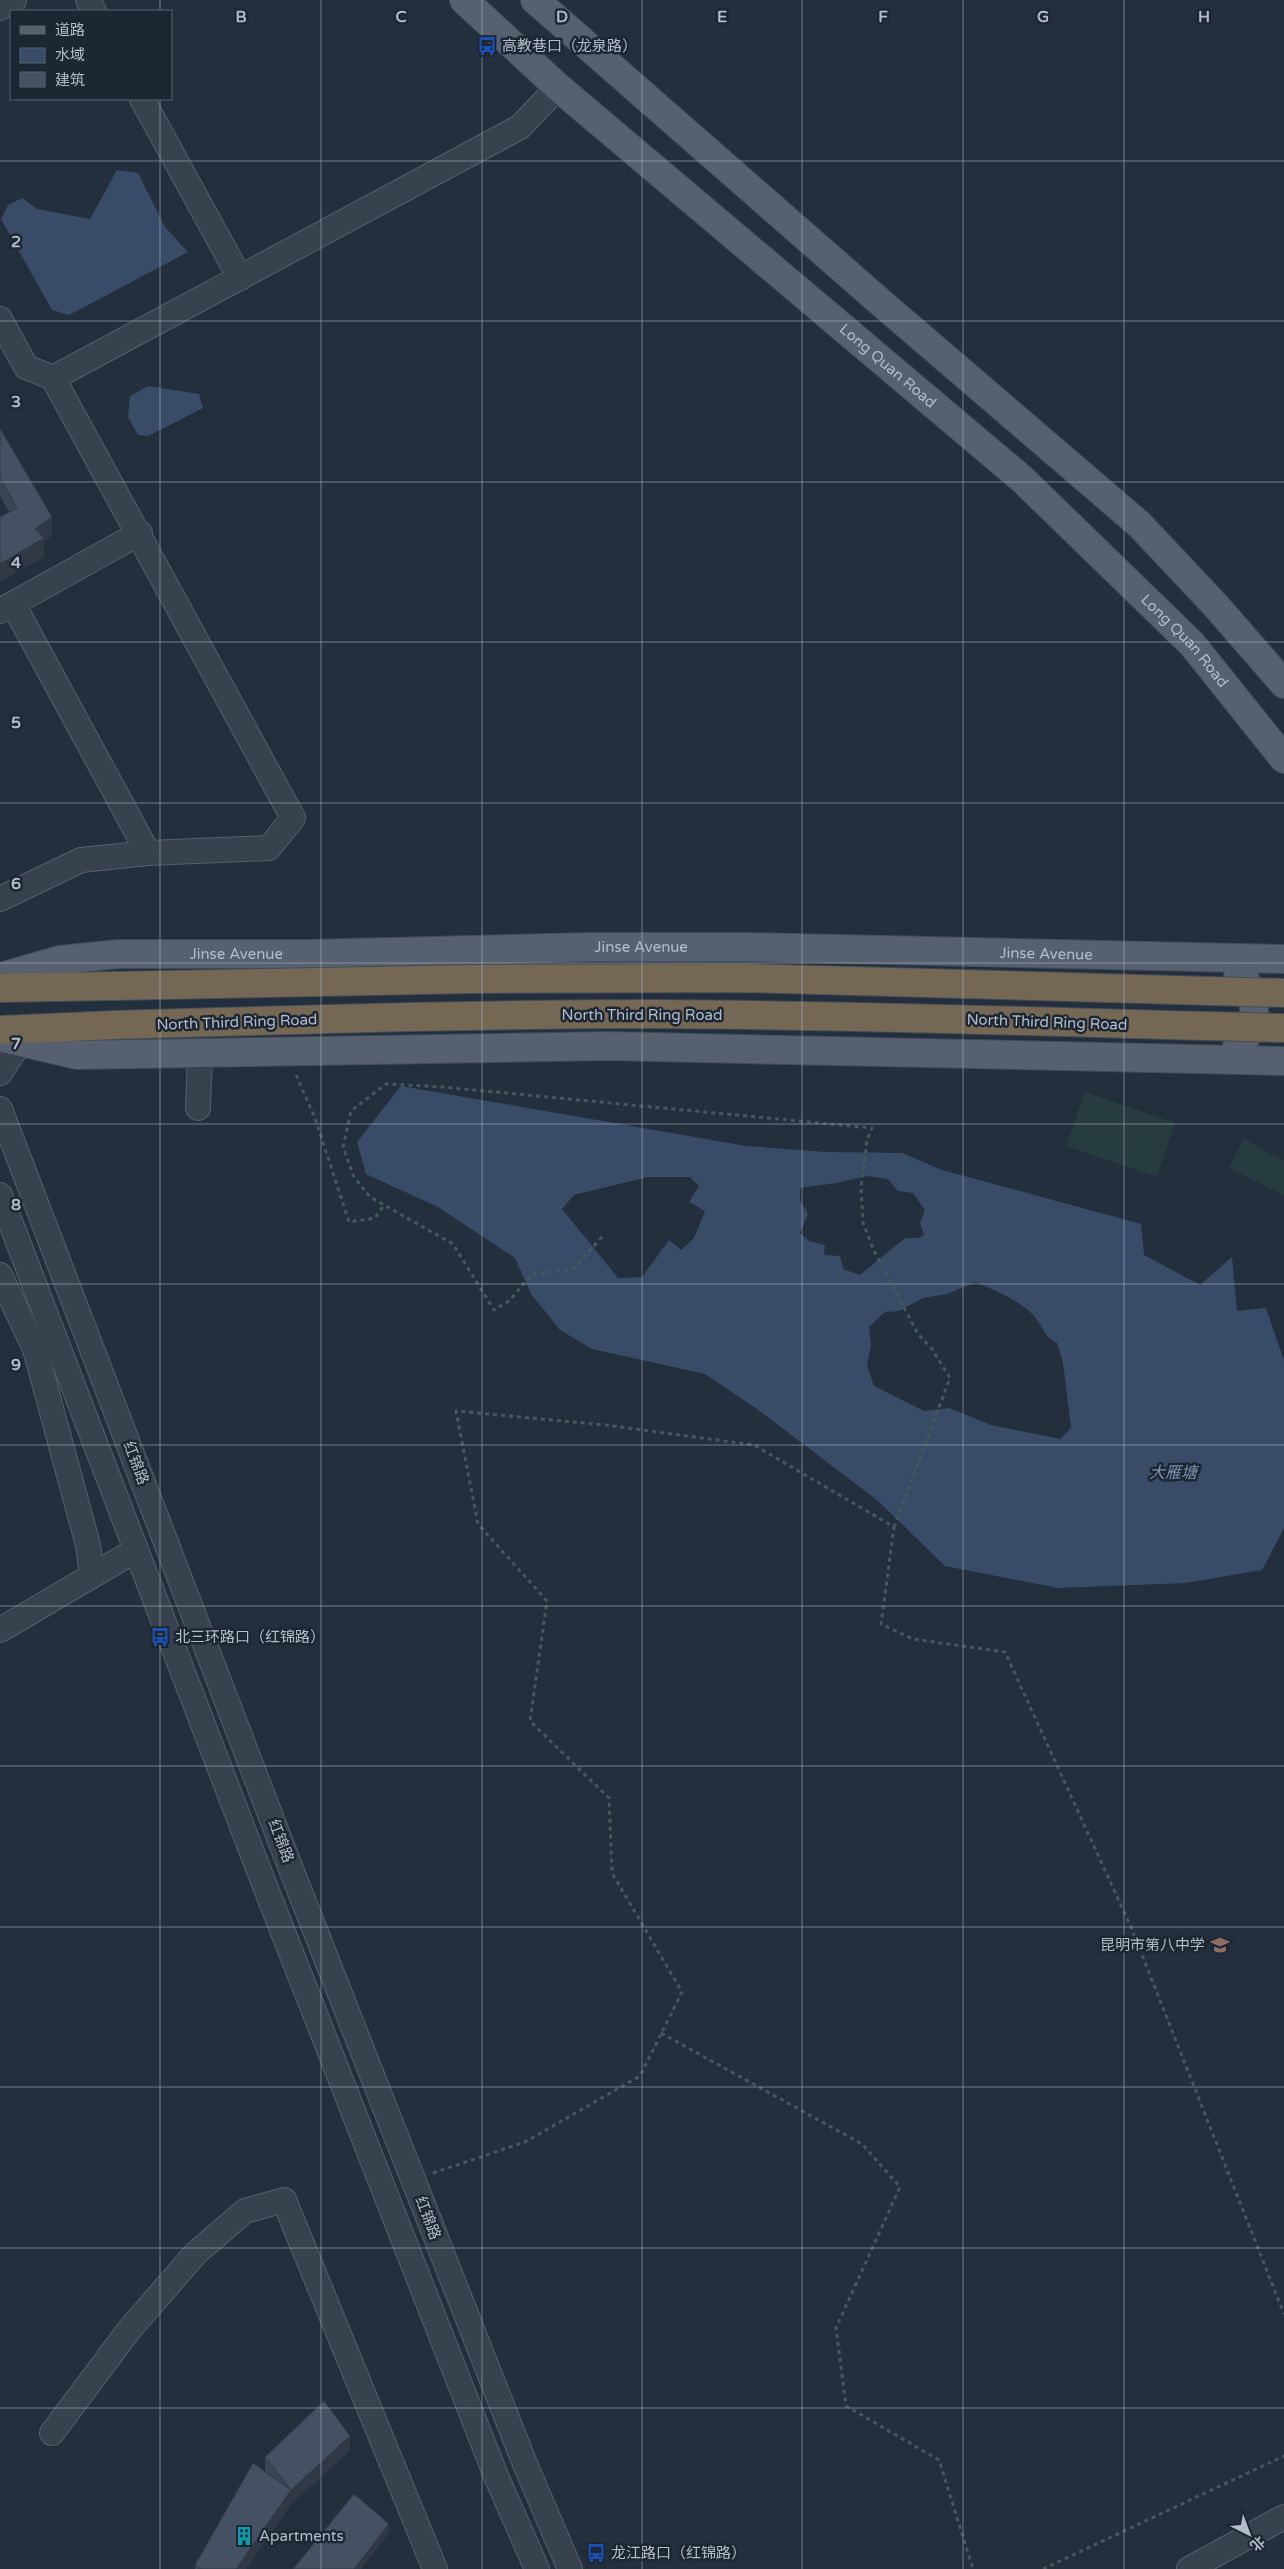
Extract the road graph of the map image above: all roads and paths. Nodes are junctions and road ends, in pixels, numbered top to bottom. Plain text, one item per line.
1 (14, 0) edge
2 (464, 0) edge
3 (535, 0) edge
4 (0, 8) edge
5 (558, 87) junction
6 (143, 100) edge
7 (240, 278) junction
8 (0, 319) edge
9 (53, 378) junction
10 (140, 534) junction
11 (7, 607) edge
12 (1284, 684) edge
13 (1284, 759) edge
14 (148, 853) junction
15 (0, 899) edge
16 (1222, 959) junction
17 (1284, 959) edge
18 (0, 977) edge
19 (0, 988) edge
20 (1284, 993) edge
21 (61, 1027) junction
22 (1284, 1028) edge
23 (0, 1030) edge
24 (12, 1041) edge
25 (200, 1053) junction
26 (1220, 1059) junction
27 (1284, 1061) edge
28 (293, 1067) dead end
29 (0, 1073) edge
30 (198, 1108) dead end
31 (0, 1109) edge
32 (0, 1195) edge
33 (384, 1205) junction
34 (602, 1237) dead end
35 (0, 1275) edge
36 (894, 1527) junction
37 (136, 1550) junction
38 (92, 1576) junction
39 (0, 1630) edge
40 (661, 2033) junction
41 (413, 2180) junction
42 (1284, 2314) edge
43 (52, 2433) dead end
44 (1284, 2456) edge
45 (1284, 2517) edge
46 (434, 2569) edge
47 (537, 2569) edge
48 (570, 2569) edge
49 (973, 2569) edge
50 (1043, 2569) edge
51 (1189, 2569) edge

1 - 4 street
2 - 5 main road, Long Quan Road
3 - 12 main road
5 - 7 street
5 - 13 main road, Long Quan Road
6 - 7 street
7 - 9 street
8 - 9 street
9 - 10 street
10 - 11 street
10 - 14 street
11 - 14 street
14 - 15 street
16 - 17 main road, Jinse Avenue
16 - 18 main road, Jinse Avenue
16 - 26 main road
19 - 20 highway, bridge
21 - 22 highway, North Third Ring Road, bridge
21 - 23 highway, North Third Ring Road
21 - 24 street
24 - 25 main road
24 - 29 street
25 - 26 main road
25 - 30 street
26 - 27 main road
28 - 33 path
31 - 41 street, 红锦路
32 - 37 street, 红锦路
33 - 34 path
33 - 36 path
35 - 38 street
36 - 40 path
36 - 42 path
37 - 38 street
37 - 47 street, 红锦路
38 - 39 street
40 - 41 path
40 - 49 path
41 - 48 street, 红锦路
43 - 46 street
44 - 50 path
45 - 51 street

